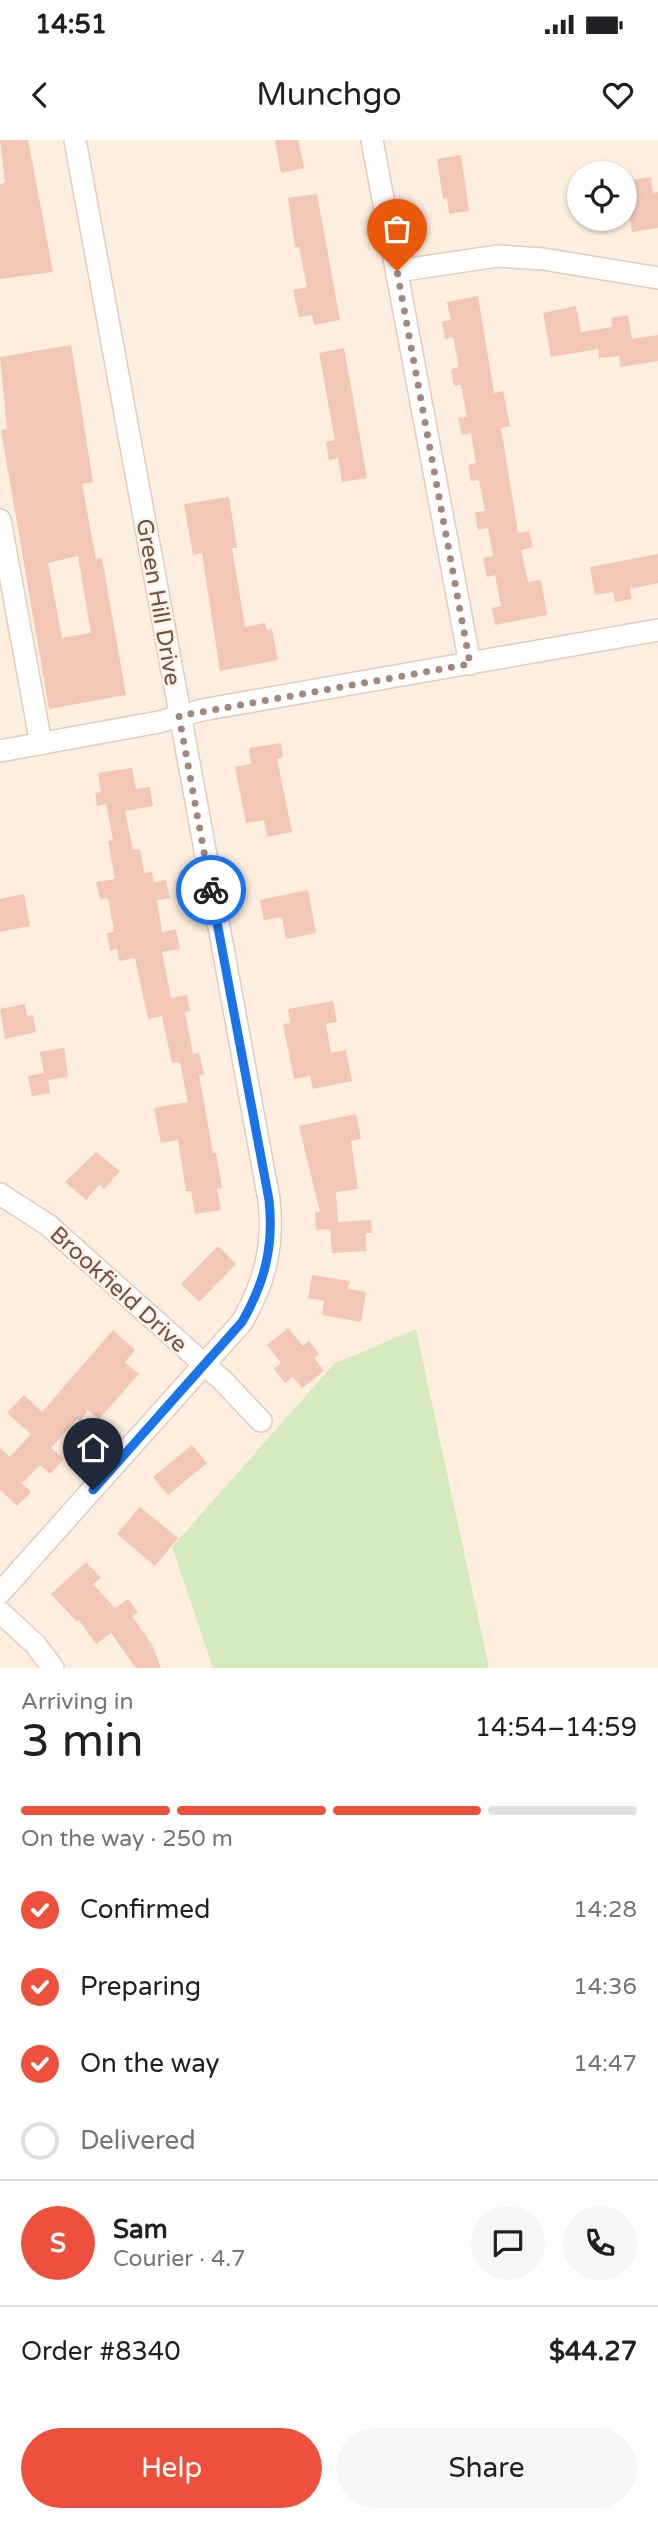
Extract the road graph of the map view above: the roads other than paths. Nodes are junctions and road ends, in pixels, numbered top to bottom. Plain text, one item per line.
1 (75, 140) edge
2 (372, 140) edge
3 (397, 271) junction
4 (658, 278) edge
5 (0, 520) edge
6 (658, 630) edge
7 (470, 664) junction
8 (179, 716) junction
9 (41, 744) junction
10 (0, 751) edge
11 (0, 1194) edge
12 (205, 1366) junction
13 (261, 1421) dead end
14 (0, 1593) edge
15 (0, 1612) edge
16 (53, 1668) edge

1 - 8 street, Green Hill Drive
2 - 3 street
3 - 4 street
3 - 7 street
5 - 9 street
6 - 7 street
7 - 8 street
8 - 9 street
8 - 12 street, Green Hill Drive
9 - 10 street
11 - 12 street, Brookfield Drive
12 - 13 street, Brookfield Drive
12 - 14 street, Green Hill Drive
15 - 16 street

